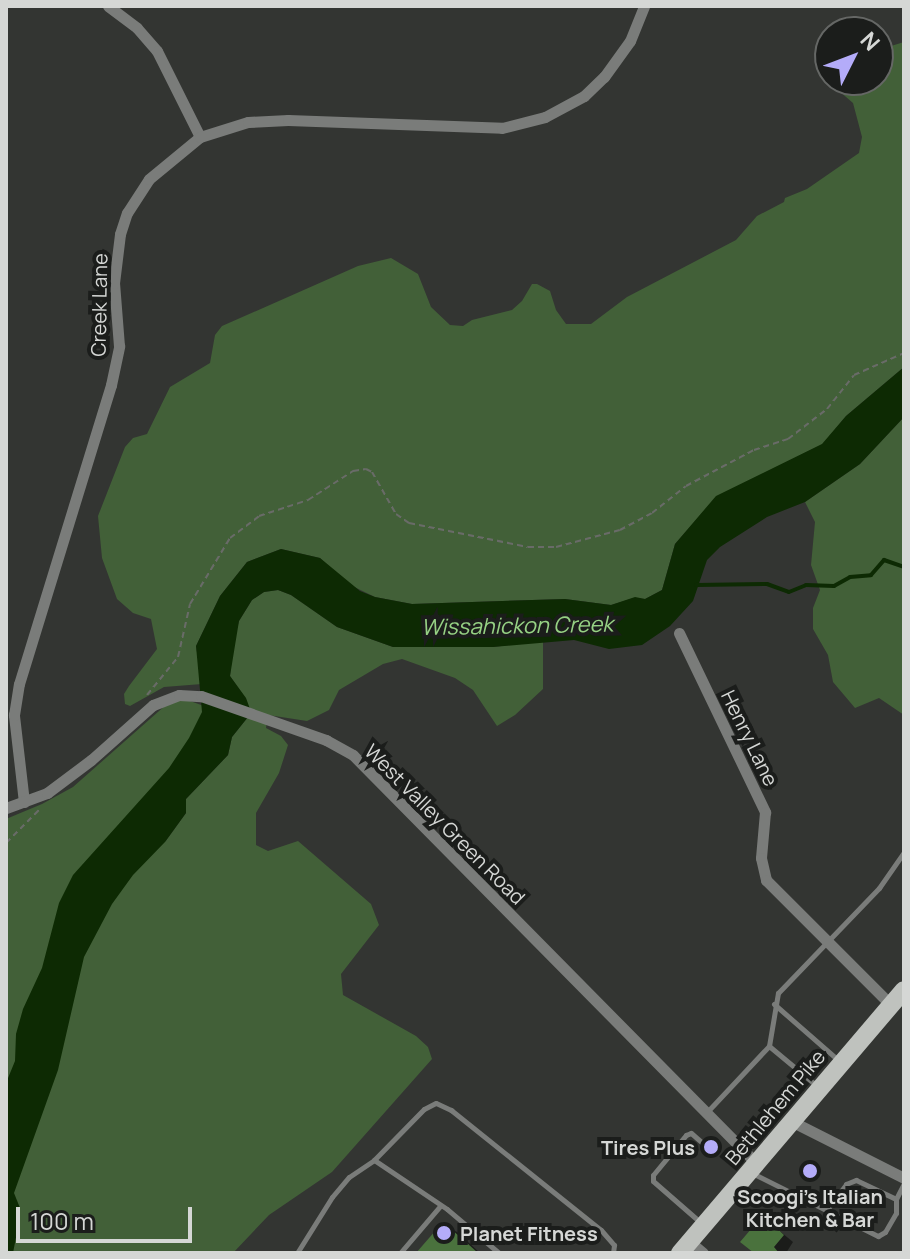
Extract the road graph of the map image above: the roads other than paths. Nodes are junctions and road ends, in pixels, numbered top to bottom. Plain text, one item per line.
1 (108, 6) edge
2 (644, 6) edge
3 (200, 137) junction
4 (679, 633) dead end
5 (24, 802) junction
6 (6, 808) edge
7 (904, 852) edge
8 (828, 943) junction
9 (904, 990) edge
10 (774, 1004) junction
11 (890, 1004) junction
12 (769, 1046) junction
13 (841, 1064) junction
14 (821, 1089) junction
15 (706, 1113) junction
16 (793, 1122) junction
17 (706, 1146) dead end
18 (374, 1160) junction
19 (752, 1167) junction
20 (904, 1180) edge
21 (896, 1199) junction
22 (440, 1206) junction
23 (826, 1211) junction
24 (704, 1225) junction
25 (691, 1249) edge
26 (297, 1253) edge
27 (400, 1253) edge
28 (499, 1253) edge
29 (613, 1253) edge

1 - 3 street
2 - 3 street, Creek Lane
3 - 5 street, Creek Lane
4 - 8 street, Henry Lane
5 - 6 street, West Valley Green Road
5 - 15 street, West Valley Green Road
7 - 8 lane
8 - 10 lane
8 - 11 street, Henry Lane
9 - 11 main road, Bethlehem Pike
10 - 12 lane
10 - 13 lane
11 - 13 main road, Bethlehem Pike
12 - 14 lane
12 - 15 lane
13 - 14 main road, Bethlehem Pike
14 - 16 main road, Bethlehem Pike
15 - 19 street, West Valley Green Road
16 - 19 main road, Bethlehem Pike
16 - 20 street
17 - 24 lane
18 - 22 lane
18 - 26 lane
18 - 29 lane
19 - 23 lane
19 - 24 main road, Bethlehem Pike
20 - 21 lane
21 - 23 lane
21 - 23 lane
22 - 27 lane
22 - 28 lane
24 - 25 main road, Bethlehem Pike

